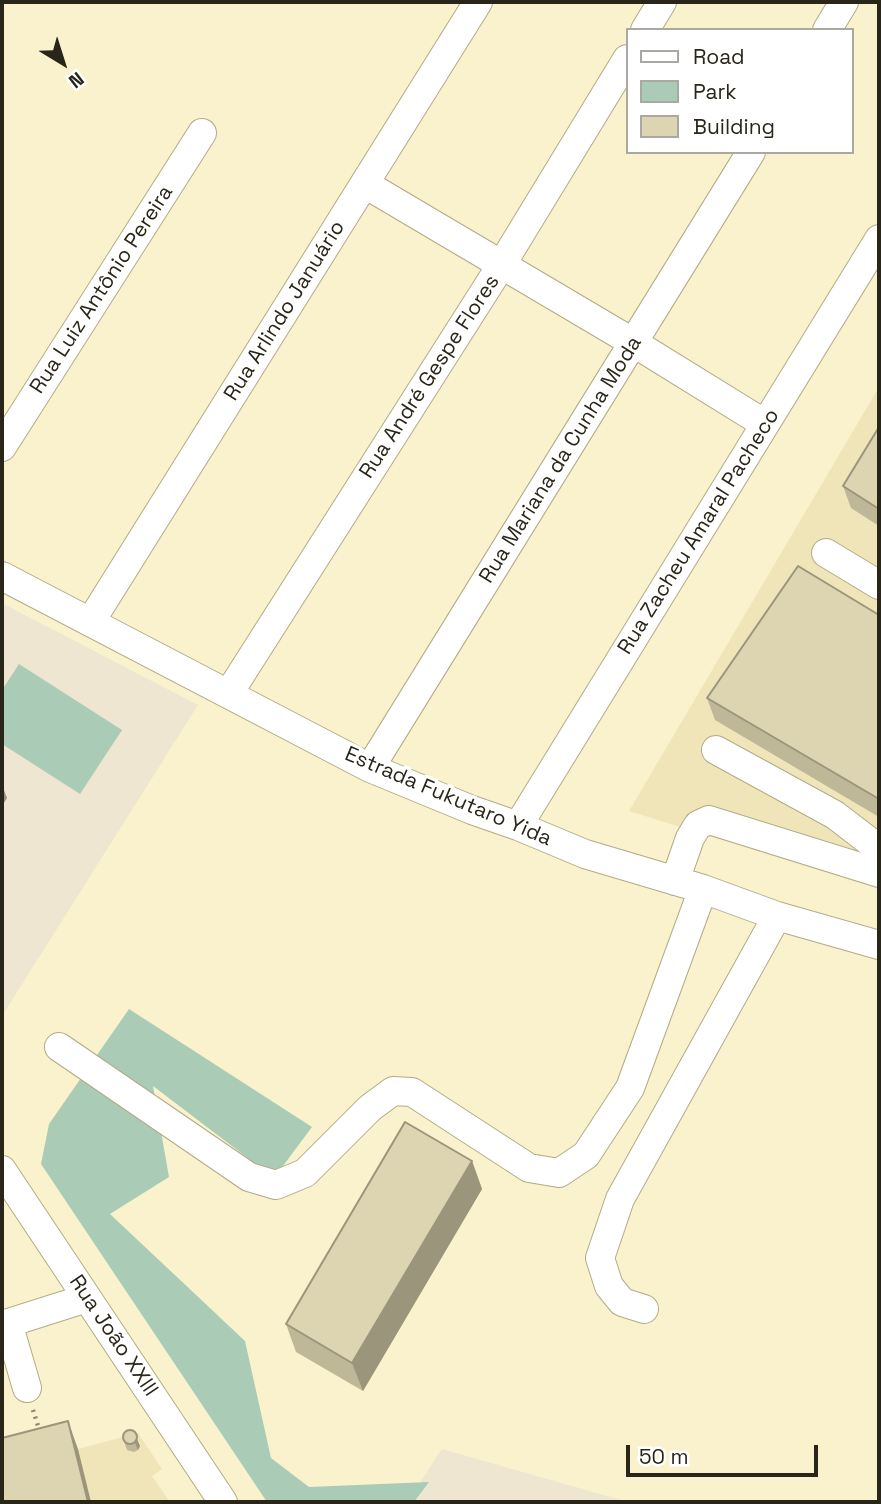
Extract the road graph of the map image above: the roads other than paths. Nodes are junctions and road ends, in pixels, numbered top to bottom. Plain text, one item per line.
1 (478, 2) edge
2 (662, 2) edge
3 (844, 2) edge
4 (646, 28) edge
5 (828, 28) edge
6 (626, 61) edge
7 (202, 133) dead end
8 (750, 154) edge
9 (365, 184) junction
10 (879, 239) edge
11 (502, 264) junction
12 (634, 342) junction
13 (765, 424) junction
14 (2, 447) edge
15 (826, 553) dead end
16 (2, 576) edge
17 (879, 585) edge
18 (91, 621) junction
19 (229, 693) junction
20 (716, 750) dead end
21 (370, 768) junction
22 (518, 826) junction
23 (879, 849) edge
24 (879, 873) edge
25 (675, 881) junction
26 (703, 888) junction
27 (777, 916) junction
28 (879, 945) edge
29 (59, 1047) dead end
30 (2, 1170) edge
31 (88, 1298) junction
32 (644, 1309) dead end
33 (5, 1324) edge
34 (27, 1388) road end
35 (223, 1502) edge

1 - 9 street, Rua Arlindo Januário
2 - 4 street
3 - 5 street
6 - 11 street, Rua André Gespe Flores
7 - 14 street, Rua Luiz Antônio Pereira
8 - 12 street, Rua Mariana da Cunha Moda
9 - 11 street
9 - 18 street, Rua Arlindo Januário
10 - 13 street, Rua Zacheu Amaral Pacheco
11 - 12 street
11 - 19 street, Rua André Gespe Flores
12 - 13 street
12 - 21 street, Rua Mariana da Cunha Moda
13 - 22 street, Rua Zacheu Amaral Pacheco
15 - 17 street
16 - 18 street, Estrada Fukutaro Yida
18 - 19 street, Estrada Fukutaro Yida
19 - 21 street, Estrada Fukutaro Yida
20 - 23 street
21 - 22 street, Estrada Fukutaro Yida
22 - 25 street, Estrada Fukutaro Yida
24 - 25 street
25 - 26 street, Estrada Fukutaro Yida
26 - 27 street, Estrada Fukutaro Yida
26 - 29 street
27 - 28 street, Estrada Fukutaro Yida
27 - 32 street
30 - 31 street, Rua João XXIII
31 - 33 street
31 - 35 street, Rua João XXIII
33 - 34 street

